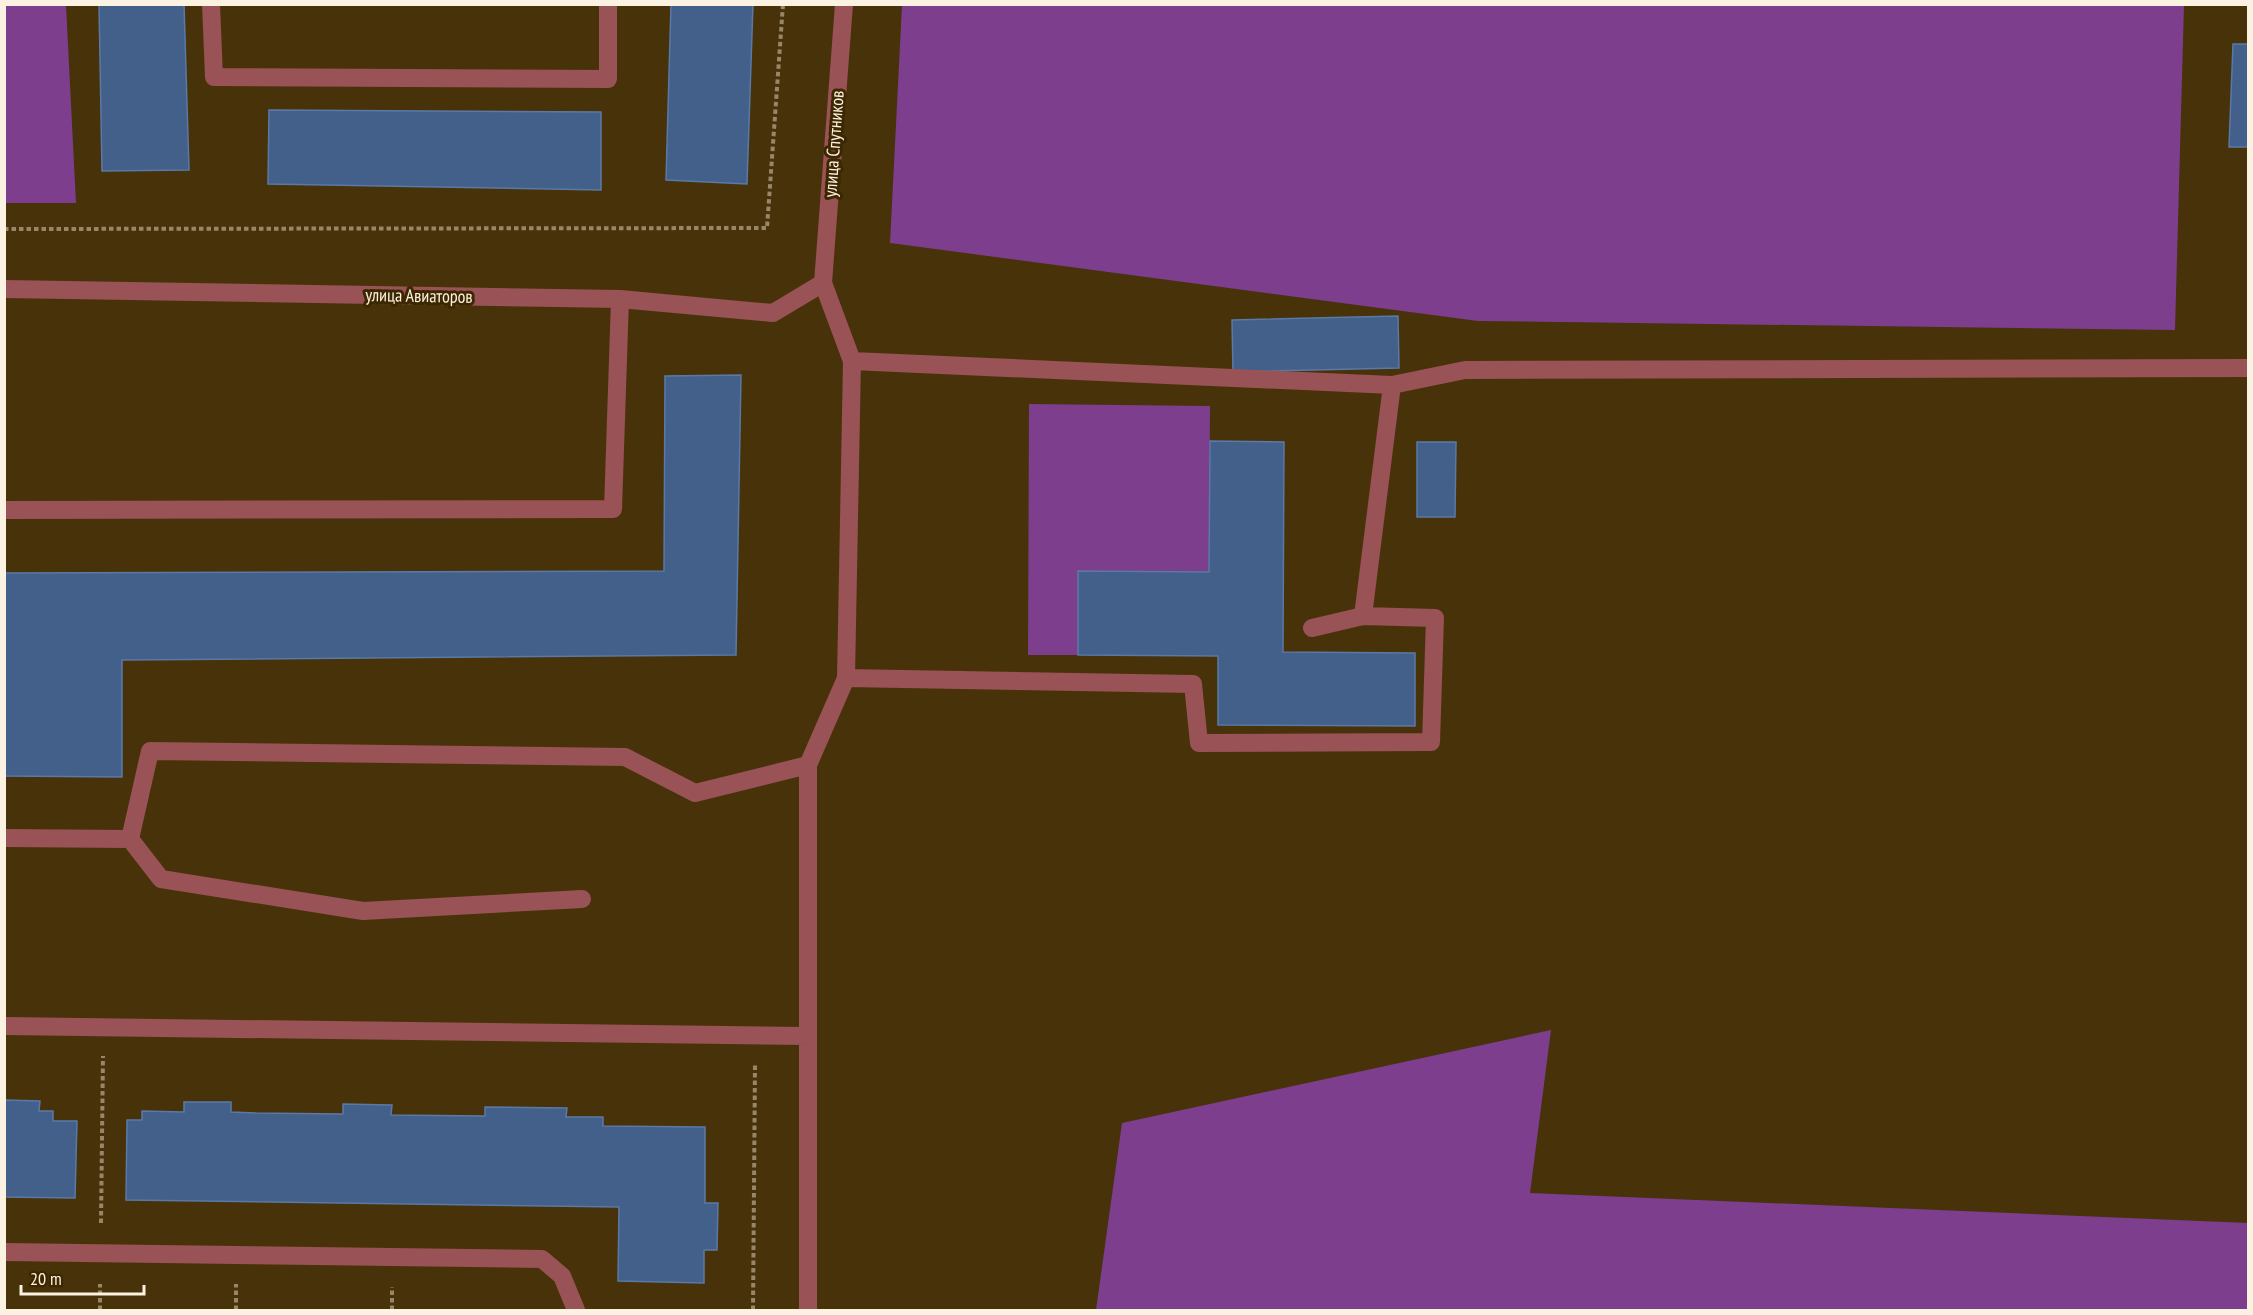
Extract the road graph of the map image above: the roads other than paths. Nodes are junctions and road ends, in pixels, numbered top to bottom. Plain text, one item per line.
1 (211, 4) edge
2 (608, 4) edge
3 (844, 4) edge
4 (824, 283) junction
5 (4, 289) edge
6 (620, 299) junction
7 (852, 361) junction
8 (2248, 368) edge
9 (1392, 385) junction
10 (4, 510) edge
11 (1363, 615) junction
12 (1312, 628) dead end
13 (846, 678) junction
14 (808, 765) junction
15 (4, 838) edge
16 (130, 839) junction
17 (582, 899) dead end
18 (4, 1026) edge
19 (808, 1036) junction
20 (4, 1252) edge
21 (576, 1311) edge
22 (808, 1311) edge

1 - 2 street
3 - 4 street, улица Спутников
4 - 6 street, улица Авиаторов
4 - 7 street
5 - 6 street, улица Авиаторов
6 - 10 street
7 - 9 street
7 - 13 street
8 - 9 street
9 - 11 street
11 - 12 street
11 - 13 street
13 - 14 street
14 - 16 street
14 - 19 street
15 - 16 street
16 - 17 street
18 - 19 street
19 - 22 street
20 - 21 street

